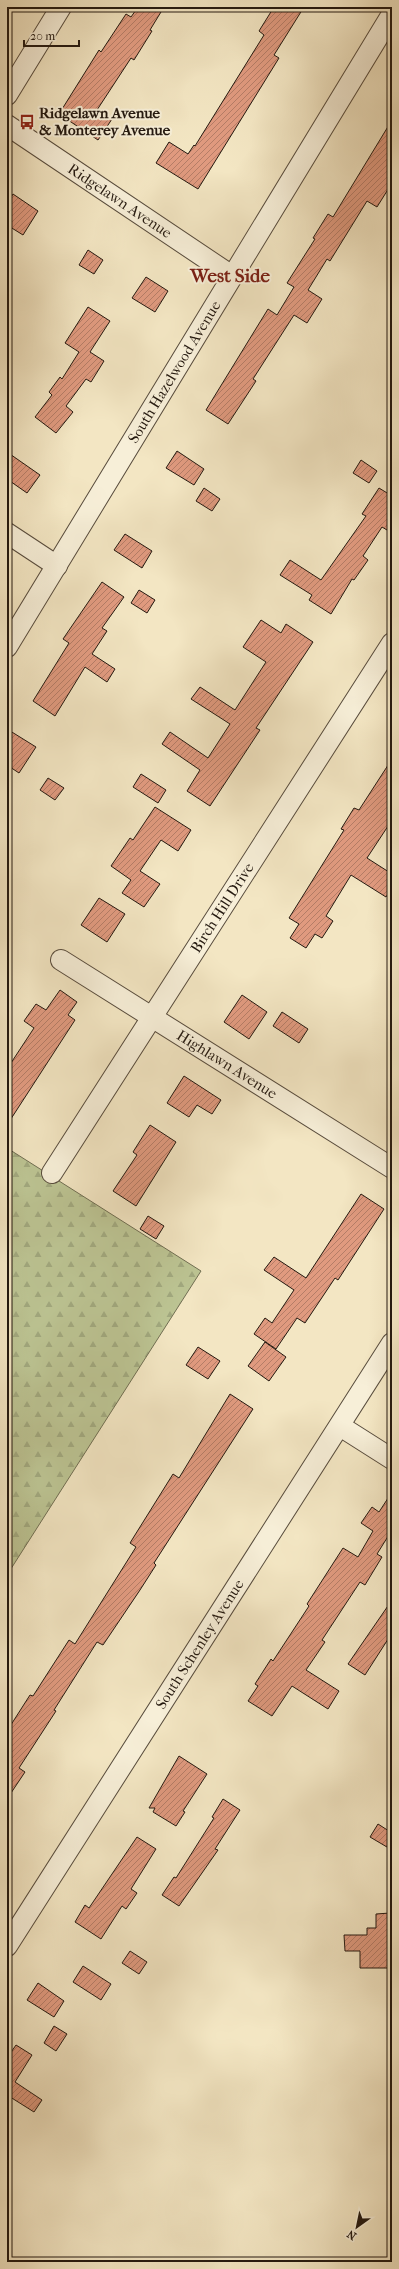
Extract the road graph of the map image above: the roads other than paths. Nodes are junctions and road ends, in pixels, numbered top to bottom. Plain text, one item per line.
1 (61, 7) edge
2 (392, 14) edge
3 (7, 95) edge
4 (7, 125) edge
5 (232, 276) junction
6 (7, 533) edge
7 (57, 566) junction
8 (392, 643) edge
9 (7, 647) edge
10 (61, 960) dead end
11 (151, 1016) junction
12 (392, 1168) edge
13 (52, 1173) dead end
14 (392, 1343) edge
15 (340, 1426) junction
16 (392, 1460) edge
17 (7, 1946) edge

1 - 3 street
2 - 5 street, South Hazelwood Avenue
4 - 5 street, Ridgelawn Avenue
5 - 7 street, South Hazelwood Avenue
6 - 7 street
7 - 9 street, South Hazelwood Avenue
8 - 11 street, Birch Hill Drive
10 - 11 street, Highlawn Avenue
11 - 12 street, Highlawn Avenue
11 - 13 street, Birch Hill Drive
14 - 15 street, South Schenley Avenue
15 - 16 street
15 - 17 street, South Schenley Avenue

